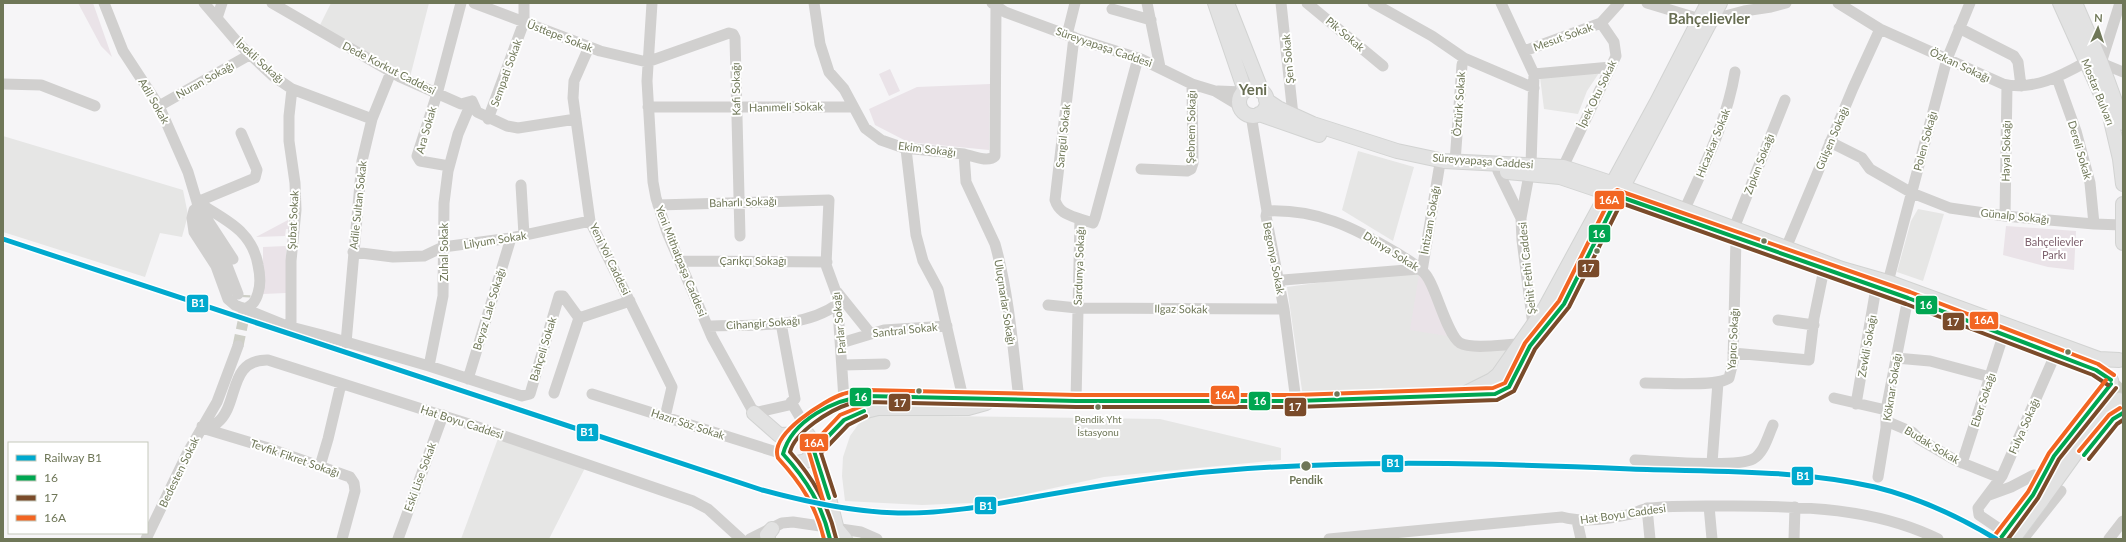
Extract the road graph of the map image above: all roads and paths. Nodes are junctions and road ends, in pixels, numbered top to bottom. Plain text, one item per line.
1 (104, 3) edge
2 (204, 3) edge
3 (222, 3) edge
4 (272, 3) edge
5 (461, 3) edge
6 (474, 3) edge
7 (524, 3) edge
8 (652, 3) edge
9 (814, 3) edge
10 (1075, 3) edge
11 (1147, 3) edge
12 (1215, 3) edge
13 (1227, 3) edge
14 (1281, 3) edge
15 (1307, 3) edge
16 (1373, 3) edge
17 (1501, 3) edge
18 (1618, 3) edge
19 (1647, 3) edge
20 (1708, 3) edge
21 (1720, 3) edge
22 (1733, 3) edge
23 (1786, 3) edge
24 (1838, 3) edge
25 (1970, 3) edge
26 (2060, 3) edge
27 (2120, 3) edge
28 (994, 4) edge
29 (2076, 4) edge
30 (1112, 9) dead end
31 (1744, 11) junction
32 (217, 18) junction
33 (1151, 20) junction
34 (1702, 21) junction
35 (524, 22) junction
36 (1601, 23) junction
37 (1959, 28) junction
38 (1880, 29) junction
39 (1070, 36) junction
40 (588, 46) junction
41 (1524, 51) junction
42 (251, 54) junction
43 (1138, 58) junction
44 (1464, 58) junction
45 (1947, 59) junction
46 (647, 62) junction
47 (2086, 62) junction
48 (2101, 63) junction
49 (1383, 66) dead end
50 (1160, 67) junction
51 (1610, 67) junction
52 (391, 72) junction
53 (1735, 72) dead end
54 (2123, 72) edge
55 (1534, 74) junction
56 (2057, 78) junction
57 (3, 84) edge
58 (1192, 84) junction
59 (2007, 85) junction
60 (2022, 86) junction
61 (1534, 88) junction
62 (292, 89) junction
63 (438, 94) junction
64 (1242, 96) junction
65 (1264, 96) junction
66 (1784, 100) dead end
67 (472, 101) junction
68 (95, 106) dead end
69 (159, 106) junction
70 (648, 107) junction
71 (853, 107) junction
72 (737, 108) junction
73 (1255, 115) junction
74 (1293, 115) junction
75 (372, 119) junction
76 (488, 119) junction
77 (576, 119) junction
78 (2123, 123) edge
79 (240, 133) dead end
80 (1830, 142) junction
81 (906, 149) junction
82 (964, 154) junction
83 (1455, 162) junction
84 (450, 166) junction
85 (1563, 167) junction
86 (1439, 168) junction
87 (1141, 169) dead end
88 (1531, 169) junction
89 (1498, 171) junction
90 (2123, 184) edge
91 (521, 185) dead end
92 (1615, 190) junction
93 (1912, 193) junction
94 (829, 200) joint
95 (197, 202) junction
96 (739, 202) junction
97 (2123, 204) edge
98 (658, 205) junction
99 (1267, 211) junction
100 (1684, 211) junction
101 (2005, 216) junction
102 (1521, 218) junction
103 (1080, 220) junction
104 (590, 221) junction
105 (2094, 224) junction
106 (2122, 225) junction
107 (1735, 233) junction
108 (524, 236) junction
109 (740, 236) dead end
110 (511, 238) junction
111 (2123, 243) edge
112 (443, 247) junction
113 (1786, 248) junction
114 (353, 252) junction
115 (680, 261) junction
116 (827, 262) junction
117 (1824, 269) junction
118 (1420, 270) junction
119 (1283, 280) junction
120 (1882, 285) junction
121 (837, 292) junction
122 (241, 295) tunnel mouth
123 (257, 297) junction
124 (1908, 298) junction
125 (630, 301) junction
126 (838, 304) junction
127 (1048, 305) dead end
128 (1077, 308) junction
129 (1284, 308) junction
130 (242, 309) junction
131 (579, 318) junction
132 (1778, 320) dead end
133 (781, 323) junction
134 (1814, 324) junction
135 (1533, 325) junction
136 (708, 326) junction
137 (947, 326) junction
138 (291, 328) junction
139 (870, 333) junction
140 (2003, 336) junction
141 (346, 342) junction
142 (841, 343) junction
143 (235, 345) tunnel mouth
144 (1515, 347) junction
145 (1733, 353) junction
146 (2055, 355) junction
147 (2122, 356) edge
148 (1896, 358) junction
149 (885, 364) dead end
150 (843, 365) junction
151 (429, 366) junction
152 (1507, 371) junction
153 (1990, 377) junction
154 (468, 379) junction
155 (1718, 382) junction
156 (1645, 383) dead end
157 (340, 384) junction
158 (554, 393) dead end
159 (592, 394) dead end
160 (2116, 395) edge
161 (1456, 396) junction
162 (1834, 398) dead end
163 (844, 400) junction
164 (1019, 400) junction
165 (1076, 401) junction
166 (1300, 401) junction
167 (791, 402) junction
168 (966, 404) junction
169 (1856, 404) junction
170 (823, 411) junction
171 (754, 413) junction
172 (443, 415) junction
173 (1886, 416) junction
174 (665, 417) junction
175 (804, 424) junction
176 (1773, 425) dead end
177 (201, 427) junction
178 (836, 428) junction
179 (790, 436) junction
180 (814, 451) junction
181 (788, 459) junction
182 (1635, 460) dead end
183 (1712, 463) junction
184 (1962, 463) junction
185 (320, 466) junction
186 (2034, 475) dead end
187 (1878, 477) dead end
188 (2000, 478) junction
189 (2061, 491) dead end
190 (1989, 495) junction
191 (823, 496) junction
192 (2038, 497) junction
193 (1709, 506) junction
194 (1794, 507) junction
195 (1647, 508) junction
196 (1577, 521) junction
197 (2123, 521) edge
198 (770, 534) edge
199 (838, 536) edge
200 (1929, 537) edge
201 (146, 539) edge
202 (342, 539) edge
203 (398, 539) edge
204 (741, 539) edge
205 (750, 539) edge
206 (877, 539) edge
207 (1329, 539) edge
208 (1581, 539) edge
209 (1650, 539) edge
210 (1712, 539) edge
211 (1794, 539) edge
212 (2000, 539) edge
213 (2014, 539) edge
214 (2023, 539) edge
215 (2109, 539) edge

1 - 69 street, Adil Sokak
2 - 32 street, İpekli Sokağı
3 - 32 street
4 - 52 street, Dede Korkut Caddesi
5 - 63 street, Ara Sokak
6 - 35 street, Üsttepe Sokak
7 - 35 street, Sempati Sokak
8 - 46 street, Yeni Mithatpaşa Caddesi
9 - 71 street, Ekim Sokağı
10 - 39 street, Sarıgül Sokak
11 - 33 street
12 - 64 main road
13 - 65 main road
14 - 74 street, Şen Sokak
15 - 49 street, Pik Sokak
16 - 44 street, Öztürk Sokak
17 - 41 street, Şehit Fethi Caddesi
18 - 36 street
19 - 34 street
20 - 34 main road
21 - 34 main road
22 - 31 street
23 - 31 street
24 - 38 street, Özkan Sokağı
25 - 37 street, Polen Sokağı
26 - 47 main road, Mostar Bulvarı
27 - 48 street
28 - 39 street, Süreyyapaşa Caddesi
28 - 82 street
29 - 48 main road, Mostar Bulvarı
30 - 33 street
31 - 34 street
32 - 42 street, İpekli Sokağı
33 - 50 street
34 - 92 main road
35 - 40 street, Üsttepe Sokak
35 - 76 street, Sempati Sokak
36 - 41 street, Mesut Sokak
36 - 51 street, İpek Otu Sokak
37 - 45 street, Polen Sokağı
37 - 60 street
38 - 45 street, Özkan Sokağı
38 - 80 street, Gülşen Sokağı
39 - 43 street, Süreyyapaşa Caddesi
39 - 103 street, Sarıgül Sokak
40 - 46 street, Üsttepe Sokak
40 - 77 street, Yeni Yol Caddesi
41 - 55 street, Şehit Fethi Caddesi
42 - 62 street, İpekli Sokağı
42 - 69 street, Nuran Sokağı
43 - 50 street, Süreyyapaşa Caddesi
43 - 103 street, Sardunya Sokağı
44 - 61 street
44 - 83 street, Öztürk Sokak
45 - 59 street, Özkan Sokağı
45 - 93 street, Polen Sokağı
46 - 70 street, Yeni Mithatpaşa Caddesi
46 - 72 street, Kafi Sokağı
47 - 56 street, Özkan Sokağı
47 - 90 main road, Mostar Bulvarı
48 - 54 street
48 - 78 main road, Mostar Bulvarı
50 - 58 street, Süreyyapaşa Caddesi
51 - 55 street
51 - 85 street, İpek Otu Sokak
52 - 63 street, Dede Korkut Caddesi
52 - 75 street, Adile Sultan Sokak
53 - 100 street, Hicazkar Sokak
55 - 61 street, Şehit Fethi Caddesi
56 - 60 street, Özkan Sokağı
56 - 105 street, Dereli Sokak
57 - 68 street
58 - 64 street, Süreyyapaşa Caddesi
58 - 87 street, Şebnem Sokağı
59 - 60 street, Özkan Sokağı
59 - 101 street, Hayal Sokağı
61 - 88 street, Şehit Fethi Caddesi
62 - 75 street, İpekli Sokağı
62 - 138 street, Şubat Sokak
63 - 67 street, Dede Korkut Caddesi
63 - 84 street, Ara Sokak
64 - 65 main road
64 - 73 main road
65 - 73 main road
65 - 74 main road, Süreyyapaşa Caddesi
66 - 107 street, Zıpkın Sokağı
67 - 76 street
67 - 84 street, Zuhal Sokak
69 - 95 street, Adil Sokak
70 - 72 street, Hanımeli Sokak
70 - 98 street, Yeni Mithatpaşa Caddesi
71 - 72 street, Hanımeli Sokak
71 - 81 street, Ekim Sokağı
72 - 96 street, Kafi Sokağı
73 - 86 main road, Süreyyapaşa Caddesi
73 - 99 street, Begonya Sokak
74 - 83 main road, Süreyyapaşa Caddesi
75 - 114 street, Adile Sultan Sokak
76 - 77 street
77 - 104 street, Yeni Yol Caddesi
79 - 95 street
80 - 93 street, Günalp Sokağı
80 - 113 street, Gülşen Sokağı
81 - 82 street, Ekim Sokağı
81 - 137 street
82 - 164 street, Uluçınarlar Sokağı
83 - 88 main road, Süreyyapaşa Caddesi
84 - 112 street, Zuhal Sokak
85 - 88 main road, Süreyyapaşa Caddesi
85 - 92 main road, Süreyyapaşa Caddesi
86 - 89 main road, Süreyyapaşa Caddesi
86 - 118 street, İntizam Sokağı
88 - 89 main road, Süreyyapaşa Caddesi
88 - 92 main road, Süreyyapaşa Caddesi
88 - 102 street, Şehit Fethi Caddesi
89 - 102 street
91 - 108 street
92 - 100 main road
92 - 107 main road
92 - 135 main road
92 - 152 main road
93 - 101 street, Günalp Sokağı
93 - 120 street, Polen Sokağı
94 - 96 street, Baharlı Sokağı
94 - 116 street, Parlar Sokağı
95 - 122 street
95 - 123 street
95 - 130 street
96 - 98 street, Baharlı Sokağı
96 - 109 street, Kafi Sokağı
97 - 106 main road
98 - 115 street, Yeni Mithatpaşa Caddesi
99 - 118 street, Dünya Sokak
99 - 119 street
99 - 129 street, Begonya Sokak
100 - 107 main road
101 - 105 street, Günalp Sokağı
102 - 135 street, Şehit Fethi Caddesi
103 - 128 street, Sardunya Sokağı
104 - 108 street, Lilyum Sokak
104 - 125 street, Yeni Yol Caddesi
105 - 106 street, Günalp Sokağı
106 - 111 main road
107 - 113 main road
107 - 117 main road
107 - 145 street, Yapıcı Sokağı
108 - 110 street, Lilyum Sokak
110 - 112 street, Lilyum Sokak
110 - 154 street, Beyaz Lale Sokağı
112 - 114 street, Lilyum Sokak
112 - 151 street, Zuhal Sokak
113 - 120 main road
114 - 141 street, Adile Sultan Sokak
115 - 116 street, Çarıkçı Sokağı
115 - 136 street, Yeni Mithatpaşa Caddesi
116 - 121 street, Parlar Sokağı
117 - 120 main road
117 - 134 street
118 - 119 street
118 - 144 street, Dünya Sokak
119 - 166 street
120 - 124 main road
120 - 147 main road
120 - 169 street, Zevkli Sokağı
121 - 126 street, Parlar Sokağı
121 - 139 street
123 - 130 street
123 - 138 street
124 - 140 main road
124 - 148 street, Köknar Sokağı
125 - 131 street
125 - 174 street, Yeni Yol Caddesi
126 - 133 street, Cihangir Sokağı
126 - 142 street, Parlar Sokağı
127 - 128 street, Ilgaz Sokak
128 - 129 street, Ilgaz Sokak
128 - 165 street, Sardunya Sokağı
129 - 166 street, Begonya Sokak
130 - 138 street
131 - 154 street, Bahçeli Sokak
131 - 158 street
132 - 134 street
133 - 136 street, Cihangir Sokağı
133 - 167 street
134 - 145 street
135 - 144 main road
136 - 171 street, Yeni Mithatpaşa Caddesi
137 - 139 street, Santral Sokak
137 - 168 street
138 - 141 street
139 - 142 street, Santral Sokak
140 - 146 main road
140 - 153 street, Eber Sokağı
141 - 151 street
142 - 150 street, Parlar Sokağı
143 - 177 street, Bedesten Sokak
144 - 152 main road
145 - 155 street, Yapıcı Sokağı
146 - 160 main road
146 - 188 street, Fulya Sokağı
147 - 160 main road
148 - 153 street
148 - 173 street, Köknar Sokağı
149 - 150 street
150 - 163 street, Parlar Sokağı
151 - 154 street
152 - 161 main road
152 - 161 main road
153 - 184 street, Eber Sokağı
155 - 156 street, Yapıcı Sokağı
155 - 183 street
157 - 172 street, Hat Boyu Caddesi
157 - 177 street, Hat Boyu Caddesi
157 - 185 street
159 - 174 street, Hazır Söz Sokak
160 - 192 main road
160 - 192 main road
161 - 166 main road
162 - 169 street, Budak Sokak
163 - 168 main road
163 - 170 main road
164 - 165 main road
164 - 168 main road
165 - 166 main road
167 - 171 street
167 - 175 street
168 - 178 main road
169 - 173 street, Budak Sokak
170 - 175 main road
170 - 178 main road
171 - 179 main road
171 - 181 main road
172 - 203 street, Eski Lise Sokak
172 - 204 street, Hat Boyu Caddesi
173 - 184 street, Budak Sokak
173 - 187 street, Köknar Sokağı
174 - 181 street, Hazır Söz Sokak
175 - 179 main road
176 - 183 street
177 - 185 street, Tevfik Fikret Sokağı
177 - 201 street, Bedesten Sokak
178 - 180 main road
179 - 180 main road
179 - 181 main road
180 - 181 main road
180 - 191 main road
181 - 191 main road
182 - 183 street
184 - 188 street, Budak Sokak
185 - 202 street, Tevfik Fikret Sokağı
186 - 190 street
188 - 190 street, Fulya Sokağı
189 - 214 street
190 - 213 street, Fulya Sokağı
191 - 199 main road, bridge
192 - 212 main road, bridge
192 - 213 main road, bridge
193 - 194 street, Hat Boyu Caddesi
193 - 195 street, Hat Boyu Caddesi
193 - 210 street
194 - 200 street, Hat Boyu Caddesi
194 - 211 street
195 - 196 street, Hat Boyu Caddesi
195 - 209 street
196 - 207 street, Hat Boyu Caddesi
196 - 208 street
197 - 215 street
198 - 205 street
198 - 206 street

